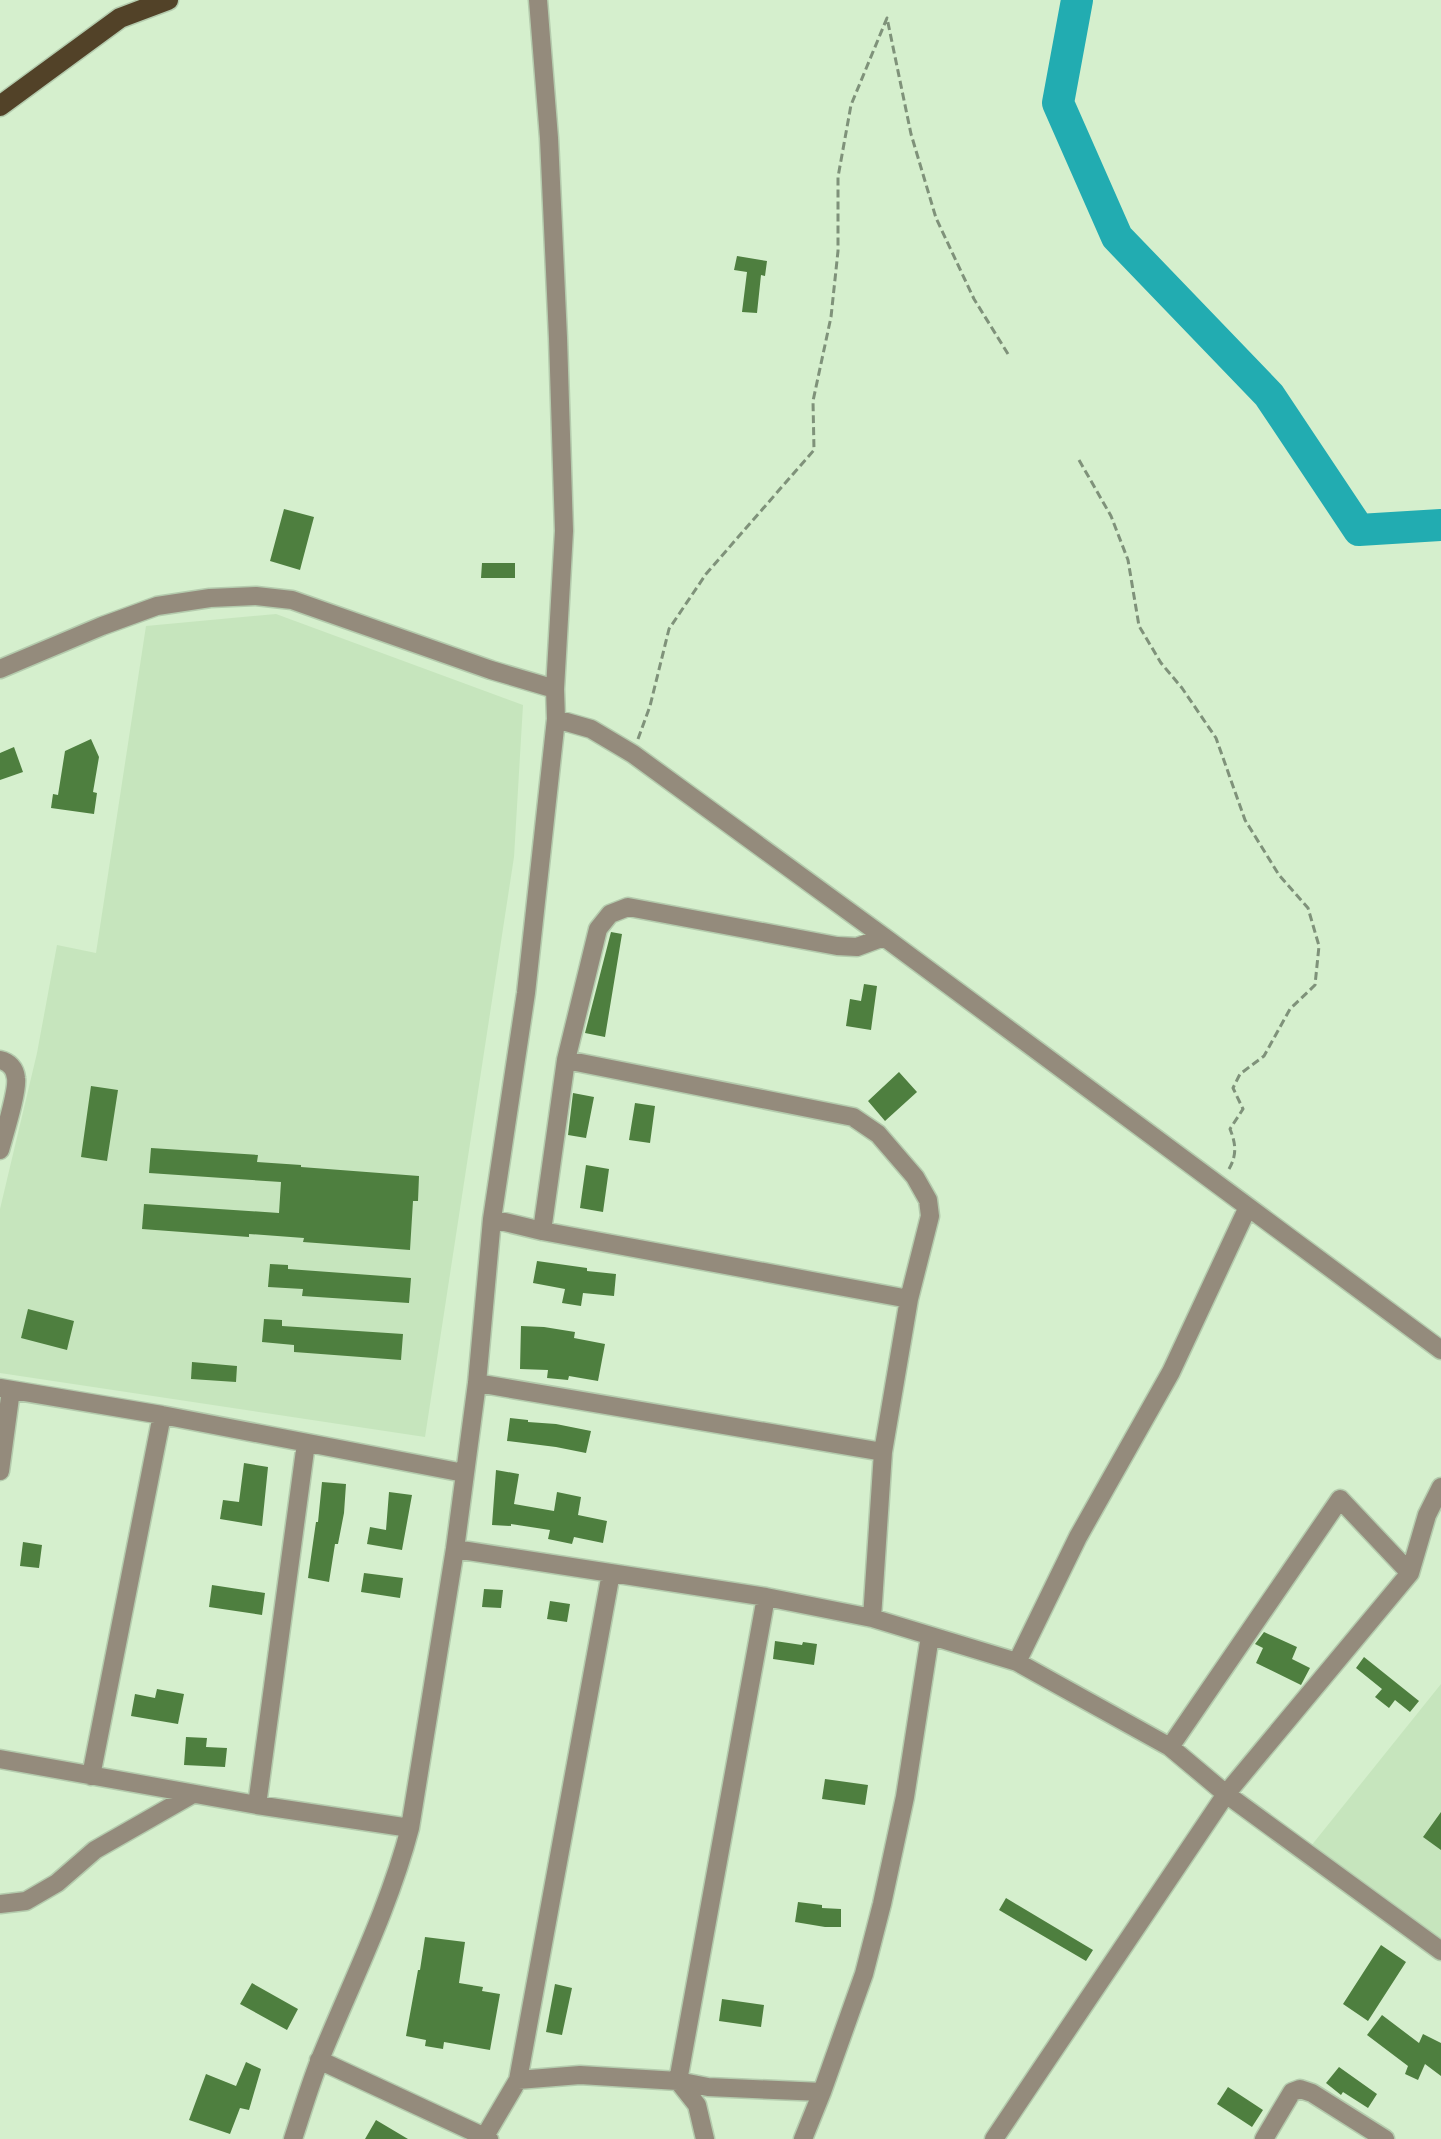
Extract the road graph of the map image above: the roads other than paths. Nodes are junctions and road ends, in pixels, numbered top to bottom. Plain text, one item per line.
1 (133, 0) edge
2 (168, 0) edge
3 (538, 0) edge
4 (120, 18) junction
5 (0, 106) edge
6 (0, 669) edge
7 (555, 689) junction
8 (556, 719) junction
9 (884, 937) junction
10 (0, 1060) edge
11 (566, 1060) junction
12 (0, 1150) edge
13 (1248, 1207) junction
14 (492, 1219) junction
15 (542, 1231) junction
16 (909, 1299) junction
17 (1441, 1350) edge
18 (477, 1383) junction
19 (5, 1389) edge
20 (162, 1415) junction
21 (306, 1443) junction
22 (883, 1452) junction
23 (0, 1471) edge
24 (464, 1473) junction
25 (1441, 1487) edge
26 (455, 1549) junction
27 (611, 1573) junction
28 (1410, 1573) junction
29 (766, 1597) junction
30 (872, 1618) junction
31 (930, 1636) junction
32 (1017, 1662) junction
33 (1170, 1747) junction
34 (0, 1759) edge
35 (91, 1776) junction
36 (193, 1794) junction
37 (1226, 1794) junction
38 (257, 1805) junction
39 (410, 1828) junction
40 (0, 1904) edge
41 (1441, 1951) edge
42 (319, 2060) junction
43 (518, 2080) junction
44 (678, 2081) junction
45 (822, 2092) junction
46 (487, 2138) edge
47 (293, 2139) edge
48 (705, 2139) edge
49 (803, 2139) edge
50 (996, 2139) edge
51 (1264, 2139) edge
52 (1385, 2139) edge

1 - 4 street
2 - 4 main road
3 - 7 street
4 - 5 main road
6 - 7 street
7 - 8 street
8 - 9 street
8 - 14 street
9 - 11 street
9 - 13 street
10 - 12 street
11 - 15 street
11 - 16 street
13 - 17 street
13 - 32 street
14 - 15 street
14 - 18 street
15 - 16 street
16 - 22 street
18 - 22 street
18 - 24 street
19 - 20 street
19 - 23 street
20 - 21 street
20 - 35 street
21 - 24 street
21 - 38 street
22 - 30 street
24 - 26 street
25 - 28 street
26 - 27 street
26 - 39 street
27 - 29 street
27 - 43 street
28 - 33 street
28 - 37 street
29 - 30 street
29 - 44 street
30 - 31 street
31 - 32 street
31 - 45 street
32 - 33 street
33 - 37 street
34 - 35 street
35 - 36 street
36 - 38 street
36 - 40 street
37 - 41 street
37 - 50 street
38 - 39 street
39 - 42 street
42 - 46 street
42 - 47 street
43 - 44 street
43 - 46 street
44 - 45 street
44 - 48 street
45 - 49 street
51 - 52 street

